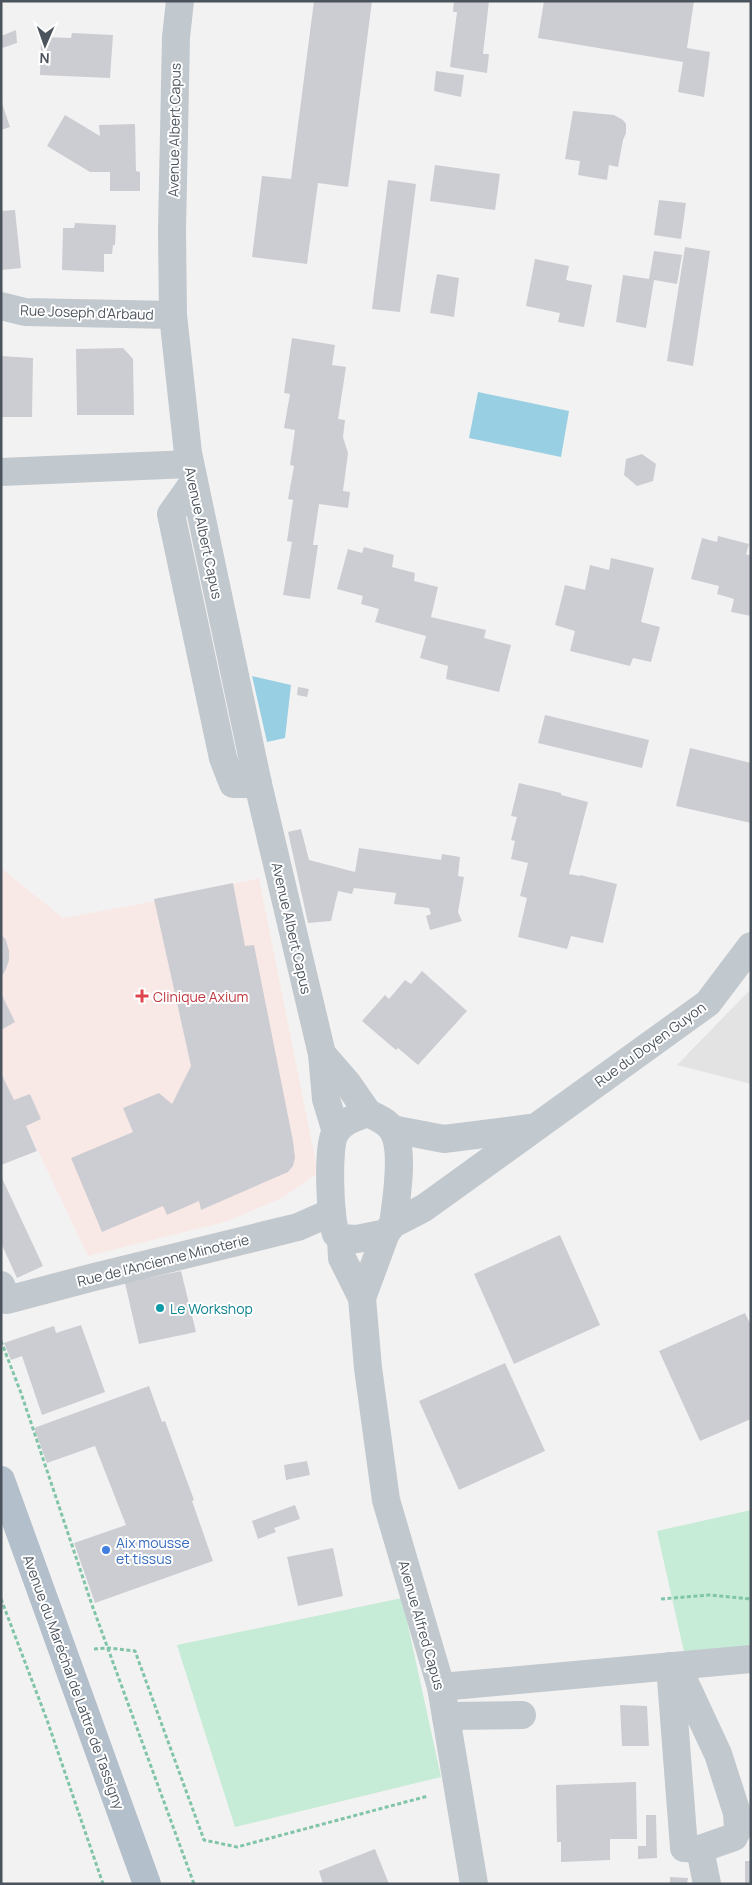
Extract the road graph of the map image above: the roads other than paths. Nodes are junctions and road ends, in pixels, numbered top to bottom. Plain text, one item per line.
1 (180, 1) edge
2 (1, 306) edge
3 (173, 315) junction
4 (1, 472) edge
5 (191, 473) junction
6 (751, 946) edge
7 (322, 1054) junction
8 (368, 1113) junction
9 (534, 1127) junction
10 (392, 1129) junction
11 (336, 1132) junction
12 (332, 1212) junction
13 (389, 1229) junction
14 (341, 1238) junction
15 (1, 1285) edge
16 (362, 1298) junction
17 (1, 1480) edge
18 (751, 1659) edge
19 (673, 1666) junction
20 (441, 1687) junction
21 (522, 1715) dead end
22 (446, 1716) junction
23 (700, 1849) junction
24 (147, 1884) edge
25 (474, 1884) edge
26 (707, 1884) edge

1 - 3 street, Avenue Albert Capus
2 - 3 street, Rue Joseph d'Arbaud
3 - 5 street, Avenue Albert Capus
4 - 5 street
5 - 7 street, Avenue Albert Capus
6 - 9 street, Rue du Doyen Guyon
7 - 8 street, Avenue Albert Capus
7 - 11 street, Avenue Albert Capus
8 - 10 street
8 - 11 street
9 - 10 street, Rue du Doyen Guyon
9 - 13 street, Rue du Doyen Guyon
10 - 13 street
11 - 12 street
12 - 14 street
12 - 15 street, Rue de l'Ancienne Minoterie
13 - 14 street, Rue du Doyen Guyon
13 - 16 street
14 - 16 street
16 - 20 street, Avenue Alfred Capus
17 - 24 main road, Avenue du Maréchal de Lattre de Tassigny
18 - 19 street
19 - 20 street
19 - 23 street
19 - 23 street
20 - 22 street, Avenue Alfred Capus
21 - 22 street
22 - 25 street, Avenue Alfred Capus
23 - 26 street

